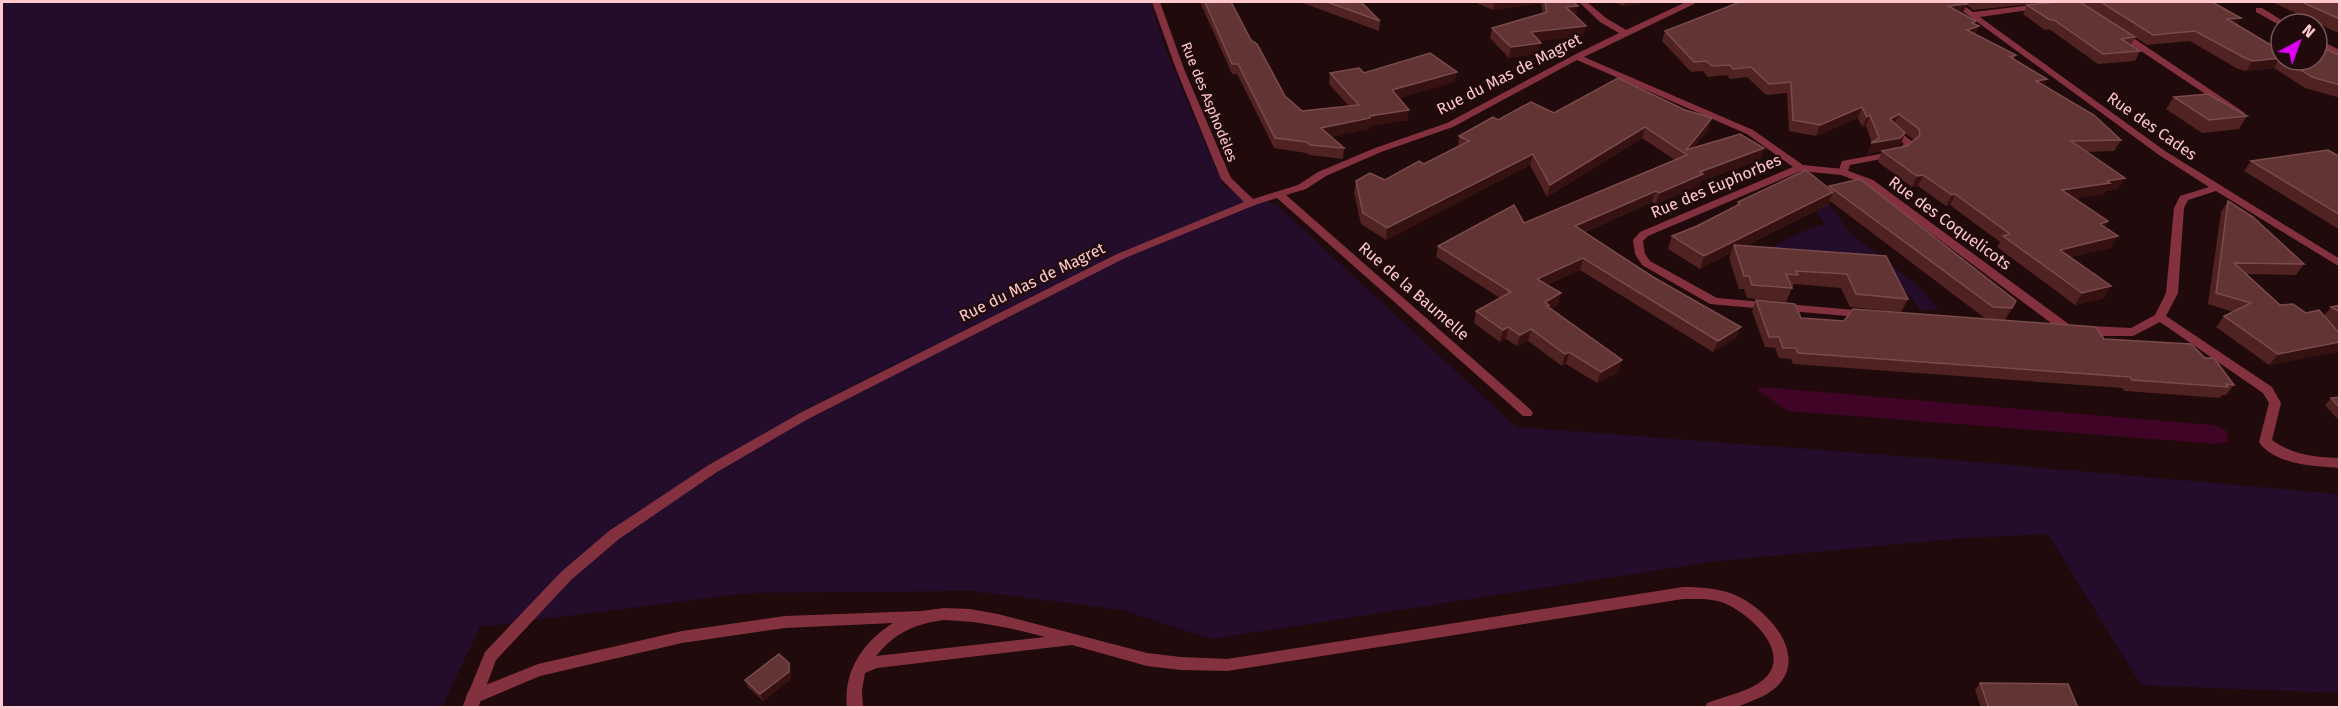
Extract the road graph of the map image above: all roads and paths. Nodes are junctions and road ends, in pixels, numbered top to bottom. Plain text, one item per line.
1 (1156, 2) edge
2 (1583, 2) edge
3 (1691, 2) edge
4 (1954, 2) edge
5 (2047, 5) edge
6 (2259, 10) dead end
7 (1973, 15) junction
8 (2269, 16) edge
9 (2114, 30) edge
10 (1626, 34) junction
11 (1577, 57) junction
12 (2242, 114) edge
13 (1893, 130) edge
14 (1800, 168) junction
15 (1843, 172) junction
16 (2216, 188) junction
17 (1280, 195) junction
18 (1251, 203) junction
19 (2340, 264) edge
20 (1882, 316) edge
21 (2160, 317) junction
22 (2045, 328) edge
23 (2067, 329) junction
24 (1527, 413) dead end
25 (2340, 463) edge
26 (922, 616) junction
27 (1072, 640) junction
28 (858, 669) junction
29 (472, 702) edge
30 (855, 708) edge
31 (1713, 708) edge

1 - 18 street, Rue des Asphodèles
2 - 10 street
3 - 10 street, Rue du Mas de Magret
4 - 7 street, Rue des Cades
5 - 7 street
6 - 8 street
7 - 16 street, Rue des Cades
9 - 12 street
10 - 11 street, Rue du Mas de Magret
11 - 14 street
11 - 17 street, Rue du Mas de Magret
13 - 15 street
14 - 15 street, Rue des Coquelicots
14 - 20 street, Rue des Euphorbes
15 - 23 street, Rue des Coquelicots
16 - 19 street, Rue des Cades
16 - 21 street
17 - 18 street, Rue du Mas de Magret
17 - 24 street, Rue de la Baumelle
18 - 29 street, Rue du Mas de Magret
21 - 23 street
21 - 25 street
22 - 23 street
26 - 27 street
26 - 28 street
26 - 29 street
27 - 28 street
27 - 31 street
28 - 30 street

